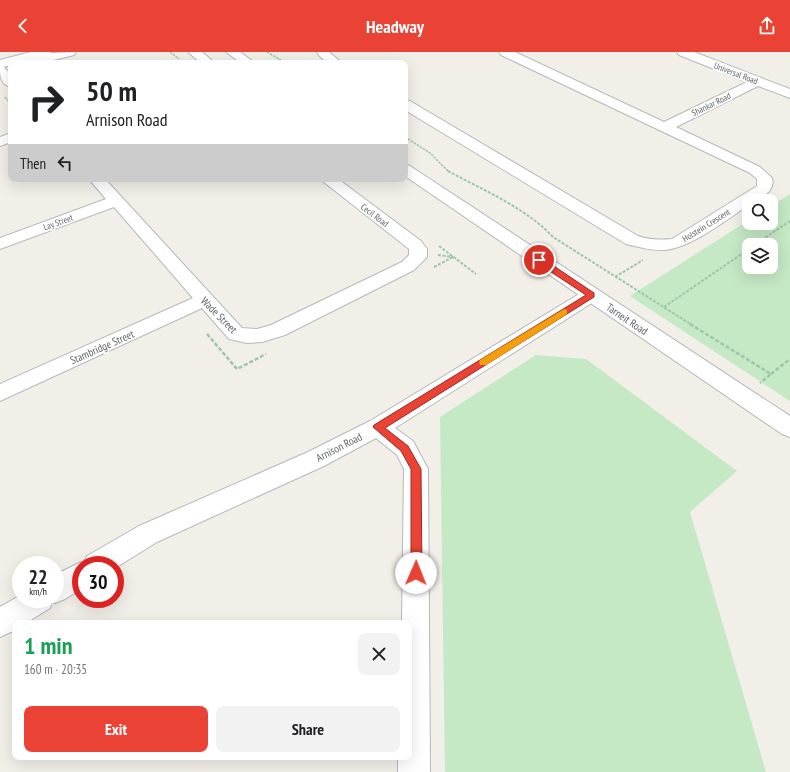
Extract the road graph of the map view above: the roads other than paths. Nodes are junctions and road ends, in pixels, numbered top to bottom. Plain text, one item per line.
1 (45, 52) edge
2 (70, 52) edge
3 (194, 52) edge
4 (232, 52) edge
5 (323, 52) edge
6 (505, 52) edge
7 (683, 52) edge
8 (15, 60) edge
9 (38, 60) edge
10 (205, 60) edge
11 (244, 60) edge
12 (331, 60) edge
13 (0, 70) edge
14 (8, 79) edge
15 (758, 82) junction
16 (790, 94) edge
17 (408, 106) edge
18 (665, 127) junction
19 (408, 171) edge
20 (408, 177) edge
21 (100, 182) edge
22 (332, 182) edge
23 (116, 201) junction
24 (500, 234) junction
25 (0, 244) edge
26 (419, 253) joint
27 (591, 295) junction
28 (204, 300) junction
29 (0, 393) edge
30 (378, 427) junction
31 (790, 428) edge
32 (111, 556) edge
33 (25, 608) edge
34 (0, 623) edge
35 (414, 772) edge

1 - 8 street
2 - 9 street
3 - 10 street
4 - 11 street
5 - 12 street
6 - 18 street, Holstein Crescent
7 - 15 street, Universal Road
13 - 14 street
15 - 16 street, Universal Road
15 - 18 street, Shankar Road
17 - 18 street, Holstein Crescent
19 - 24 street, Tarneit Road
20 - 24 street
21 - 23 street, Wade Street
22 - 26 street, Cecil Road
23 - 25 street, Lay Street
23 - 28 street, Wade Street
24 - 27 street, Tarneit Road
26 - 28 street, Wade Street
27 - 30 street, Arnison Road
27 - 31 street, Tarneit Road
28 - 29 street, Stambridge Street
30 - 32 street, Arnison Road
30 - 35 street
33 - 34 street

